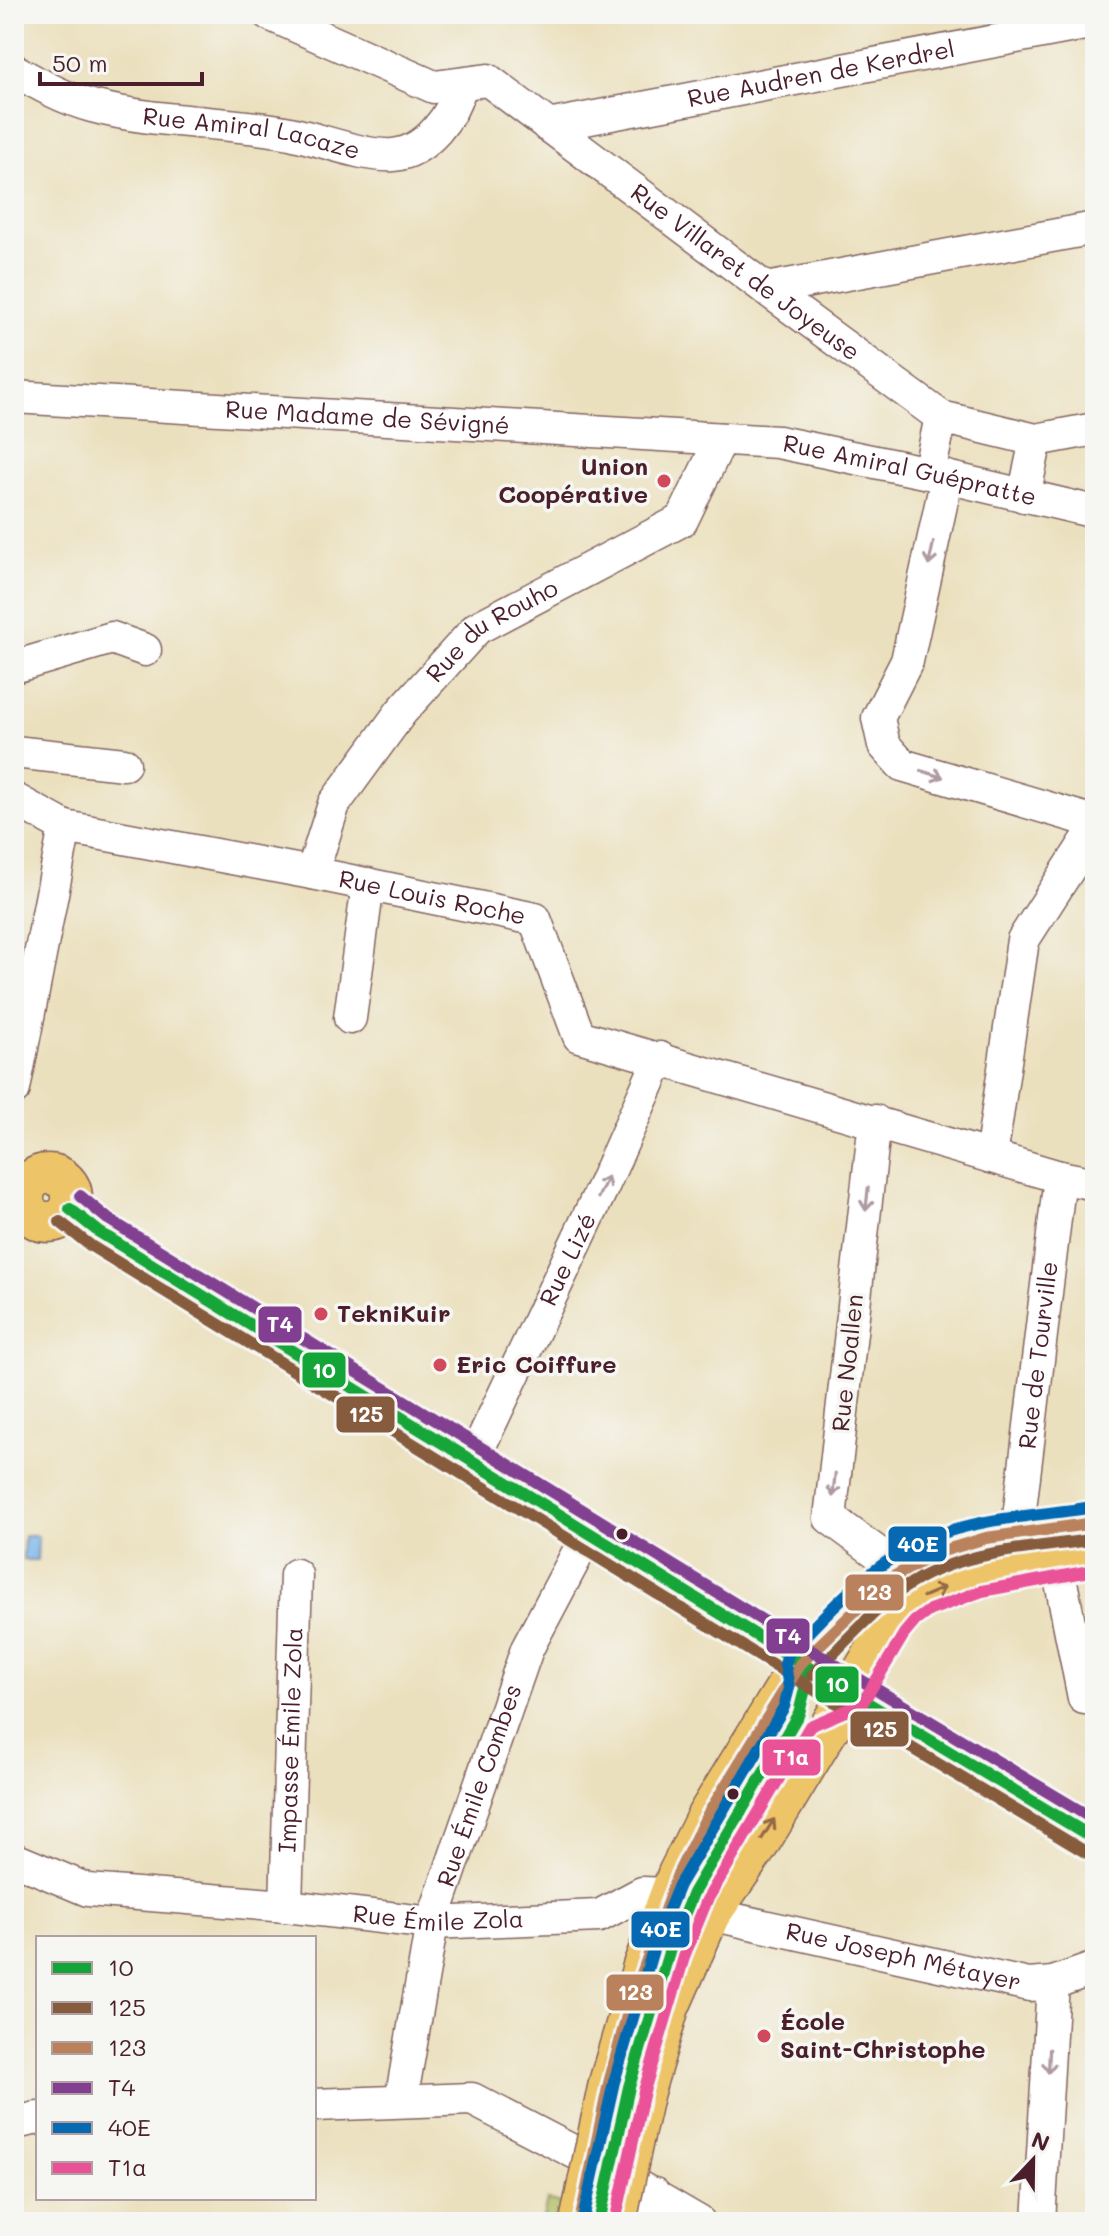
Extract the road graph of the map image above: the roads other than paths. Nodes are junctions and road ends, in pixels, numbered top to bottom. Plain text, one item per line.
1 (269, 14) edge
2 (1095, 22) edge
3 (14, 70) edge
4 (461, 85) junction
5 (548, 126) junction
6 (1095, 228) edge
7 (766, 289) junction
8 (14, 397) edge
9 (941, 417) junction
10 (1095, 429) edge
11 (721, 439) junction
12 (1036, 440) junction
13 (938, 475) junction
14 (1024, 496) junction
15 (1095, 512) edge
16 (145, 650) dead end
17 (14, 667) edge
18 (14, 752) edge
19 (124, 764) dead end
20 (14, 799) edge
21 (1095, 825) edge
22 (65, 827) junction
23 (312, 873) junction
24 (368, 884) junction
25 (350, 1018) dead end
26 (660, 1058) junction
27 (14, 1089) edge
28 (875, 1121) junction
29 (991, 1157) junction
30 (1060, 1177) junction
31 (1095, 1184) edge
32 (21, 1188) edge
33 (473, 1460) junction
34 (1095, 1523) edge
35 (589, 1532) junction
36 (1017, 1534) junction
37 (1076, 1558) edge
38 (901, 1570) junction
39 (296, 1575) dead end
40 (801, 1663) junction
41 (851, 1692) junction
42 (1095, 1697) edge
43 (1095, 1839) edge
44 (14, 1859) edge
45 (670, 1894) junction
46 (286, 1906) junction
47 (710, 1914) junction
48 (432, 1923) junction
49 (1095, 1968) edge
50 (1053, 1983) junction
51 (626, 2087) junction
52 (401, 2101) junction
53 (316, 2105) edge
54 (36, 2118) edge
55 (14, 2123) edge
56 (578, 2154) dead end
57 (647, 2201) edge
58 (580, 2222) edge
59 (616, 2222) edge
60 (699, 2222) edge
61 (1039, 2222) edge

1 - 4 street, Rue Villaret de Joyeuse
2 - 5 street, Rue Audren de Kerdrel
3 - 4 street, Rue Amiral Lacaze
4 - 5 street, Rue Villaret de Joyeuse
5 - 7 street, Rue Villaret de Joyeuse
6 - 7 street
7 - 9 street, Rue Villaret de Joyeuse
8 - 11 street, Rue Madame de Sévigné
9 - 12 street, Rue Villaret de Joyeuse
9 - 13 street
10 - 12 street, Rue Villaret de Joyeuse
11 - 13 street, Rue Amiral Guépratte
11 - 23 street, Rue du Rouho
12 - 14 street
13 - 14 street, Rue Amiral Guépratte
13 -> 21 street
14 - 15 street, Rue Amiral Guépratte
16 - 17 street
18 - 19 street
20 - 22 street, Rue Louis Roche
21 - 29 street
22 - 23 street, Rue Louis Roche
22 - 27 street
23 - 24 street, Rue Louis Roche
24 - 25 street
24 - 26 street, Rue Louis Roche
26 - 28 street, Rue Louis Roche
33 -> 26 street, Rue Lizé
28 - 29 street, Rue Louis Roche
28 -> 38 street, Rue Noallen
29 - 30 street, Rue Louis Roche
30 - 31 street, Rue Louis Roche
30 - 36 street, Rue de Tourville
32 - 33 main road
33 - 35 main road
34 - 36 main road
35 - 40 main road
35 - 48 street, Rue Émile Combes
36 - 38 main road
41 -> 37 main road
37 - 42 street
38 - 40 main road
39 - 46 street, Impasse Émile Zola
40 - 41 main road
40 - 45 main road
41 - 43 street
47 -> 41 main road
44 - 46 street, Rue Émile Zola
45 - 48 street, Rue Émile Zola
45 - 51 main road
46 - 48 street, Rue Émile Zola
47 - 50 street, Rue Joseph Métayer
47 - 51 main road
48 - 52 street, Rue Émile Combes
49 - 50 street, Rue Joseph Métayer
50 -> 61 street
51 - 58 main road, bridge
51 - 59 main road, bridge
52 - 53 street
52 - 56 street
54 - 55 street
57 - 60 street

